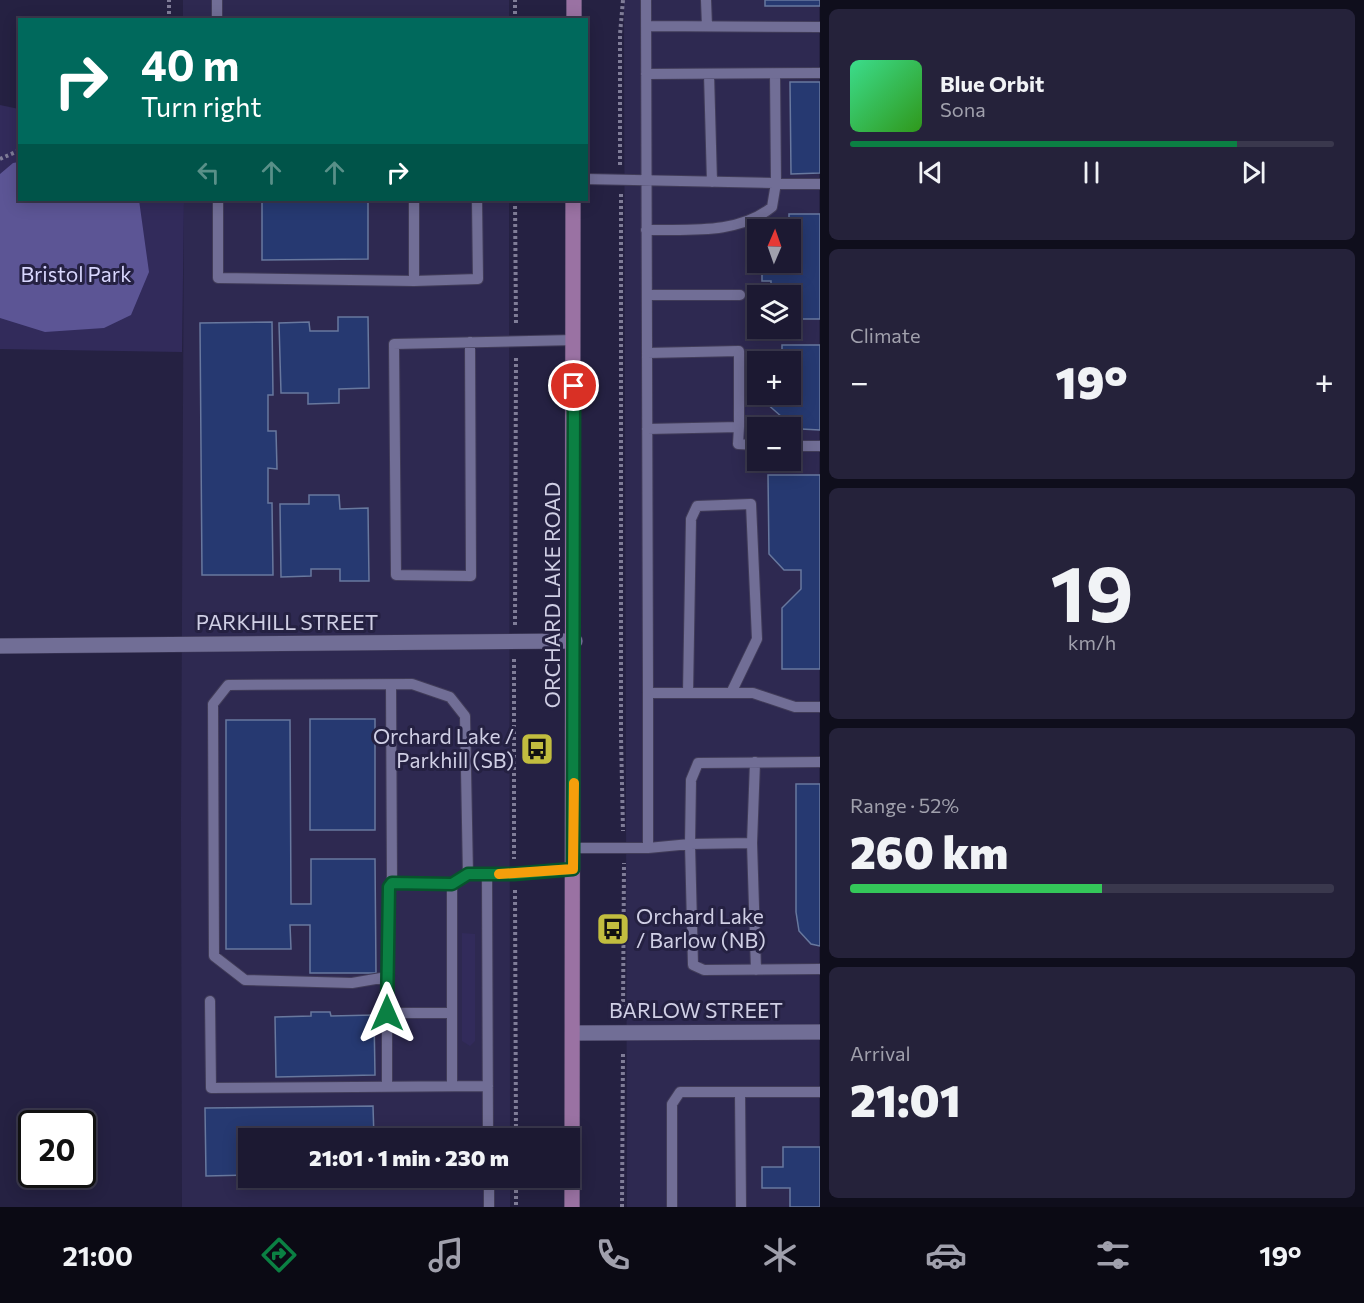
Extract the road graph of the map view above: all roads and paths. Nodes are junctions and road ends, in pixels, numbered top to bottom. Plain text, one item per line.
1 (169, 0) edge
2 (217, 0) edge
3 (515, 0) edge
4 (574, 0) edge
5 (623, 0) edge
6 (646, 0) edge
7 (706, 0) edge
8 (169, 18) edge
9 (218, 18) edge
10 (515, 18) edge
11 (574, 18) edge
12 (646, 26) junction
13 (706, 26) junction
14 (819, 27) edge
15 (819, 73) edge
16 (646, 74) junction
17 (710, 74) junction
18 (774, 74) junction
19 (18, 151) edge
20 (0, 159) edge
21 (588, 179) edge
22 (646, 180) junction
23 (621, 181) junction
24 (712, 182) junction
25 (776, 183) junction
26 (819, 184) edge
27 (218, 201) edge
28 (414, 201) edge
29 (477, 201) edge
30 (515, 201) edge
31 (573, 201) edge
32 (646, 230) junction
33 (414, 281) junction
34 (647, 295) junction
35 (740, 295) dead end
36 (574, 340) junction
37 (516, 341) junction
38 (470, 342) junction
39 (647, 353) junction
40 (739, 428) junction
41 (647, 429) junction
42 (747, 444) edge
43 (801, 446) edge
44 (819, 446) edge
45 (574, 641) junction
46 (515, 642) junction
47 (0, 646) edge
48 (392, 685) junction
49 (648, 693) junction
50 (688, 693) junction
51 (731, 693) junction
52 (819, 707) edge
53 (755, 762) junction
54 (819, 762) edge
55 (752, 843) junction
56 (690, 844) junction
57 (574, 848) junction
58 (624, 848) junction
59 (648, 848) junction
60 (573, 869) junction
61 (468, 874) junction
62 (487, 874) junction
63 (514, 874) junction
64 (392, 883) junction
65 (452, 884) junction
66 (819, 969) edge
67 (756, 970) junction
68 (387, 977) junction
69 (210, 1001) dead end
70 (387, 1013) junction
71 (452, 1013) junction
72 (819, 1032) edge
73 (573, 1033) junction
74 (622, 1033) junction
75 (452, 1086) junction
76 (488, 1086) junction
77 (387, 1087) junction
78 (740, 1092) junction
79 (819, 1092) edge
80 (488, 1128) edge
81 (516, 1128) edge
82 (489, 1188) edge
83 (516, 1188) edge
84 (489, 1207) edge
85 (516, 1207) edge
86 (572, 1207) edge
87 (622, 1207) edge
88 (672, 1207) edge
89 (741, 1207) edge

1 - 8 path
2 - 9 lane
3 - 10 path
4 - 11 main road
5 - 23 path
6 - 12 lane
7 - 13 lane
12 - 13 lane
12 - 16 lane
13 - 14 lane
15 - 18 lane
16 - 17 lane
16 - 22 lane
17 - 18 lane
17 - 24 lane
18 - 25 lane
19 - 20 path
21 - 23 lane
22 - 23 lane
22 - 24 lane
22 - 32 lane
23 - 58 path
24 - 25 lane
25 - 26 lane
25 - 32 lane
27 - 33 lane
28 - 33 lane
29 - 33 lane
30 - 37 path
31 - 36 main road, ORCHARD LAKE ROAD
32 - 34 lane
34 - 35 lane
34 - 39 lane
36 - 37 lane
36 - 45 main road, ORCHARD LAKE ROAD
37 - 38 lane
37 - 46 path
38 - 38 lane
39 - 40 lane
39 - 41 lane
40 - 41 lane
40 - 42 lane
41 - 49 lane
43 - 44 lane
45 - 46 street, PARKHILL STREET
45 - 57 main road, ORCHARD LAKE ROAD
46 - 47 street, PARKHILL STREET
46 - 63 path
48 - 61 lane
48 - 64 lane
48 - 68 lane
49 - 50 lane
49 - 59 lane
50 - 51 lane
50 - 51 lane
51 - 52 lane
53 - 54 lane
53 - 55 lane
53 - 56 lane
55 - 56 lane
55 - 67 lane
56 - 59 lane
56 - 67 lane
57 - 58 lane
57 - 60 main road, ORCHARD LAKE ROAD
58 - 59 lane
58 - 74 path
60 - 63 lane
60 - 73 main road, ORCHARD LAKE ROAD
61 - 62 lane
61 - 65 lane
62 - 63 lane
62 - 76 lane
63 - 81 path
64 - 65 lane
64 - 68 lane
65 - 71 lane
66 - 67 lane
68 - 70 lane
69 - 77 lane
70 - 71 lane
70 - 77 lane
71 - 75 lane
72 - 74 street, BARLOW STREET
73 - 74 street, BARLOW STREET
73 - 86 main road, ORCHARD LAKE ROAD
74 - 87 path
75 - 76 lane
75 - 77 lane
76 - 80 lane
78 - 79 lane
78 - 88 lane
78 - 89 lane
82 - 84 lane
83 - 85 path

